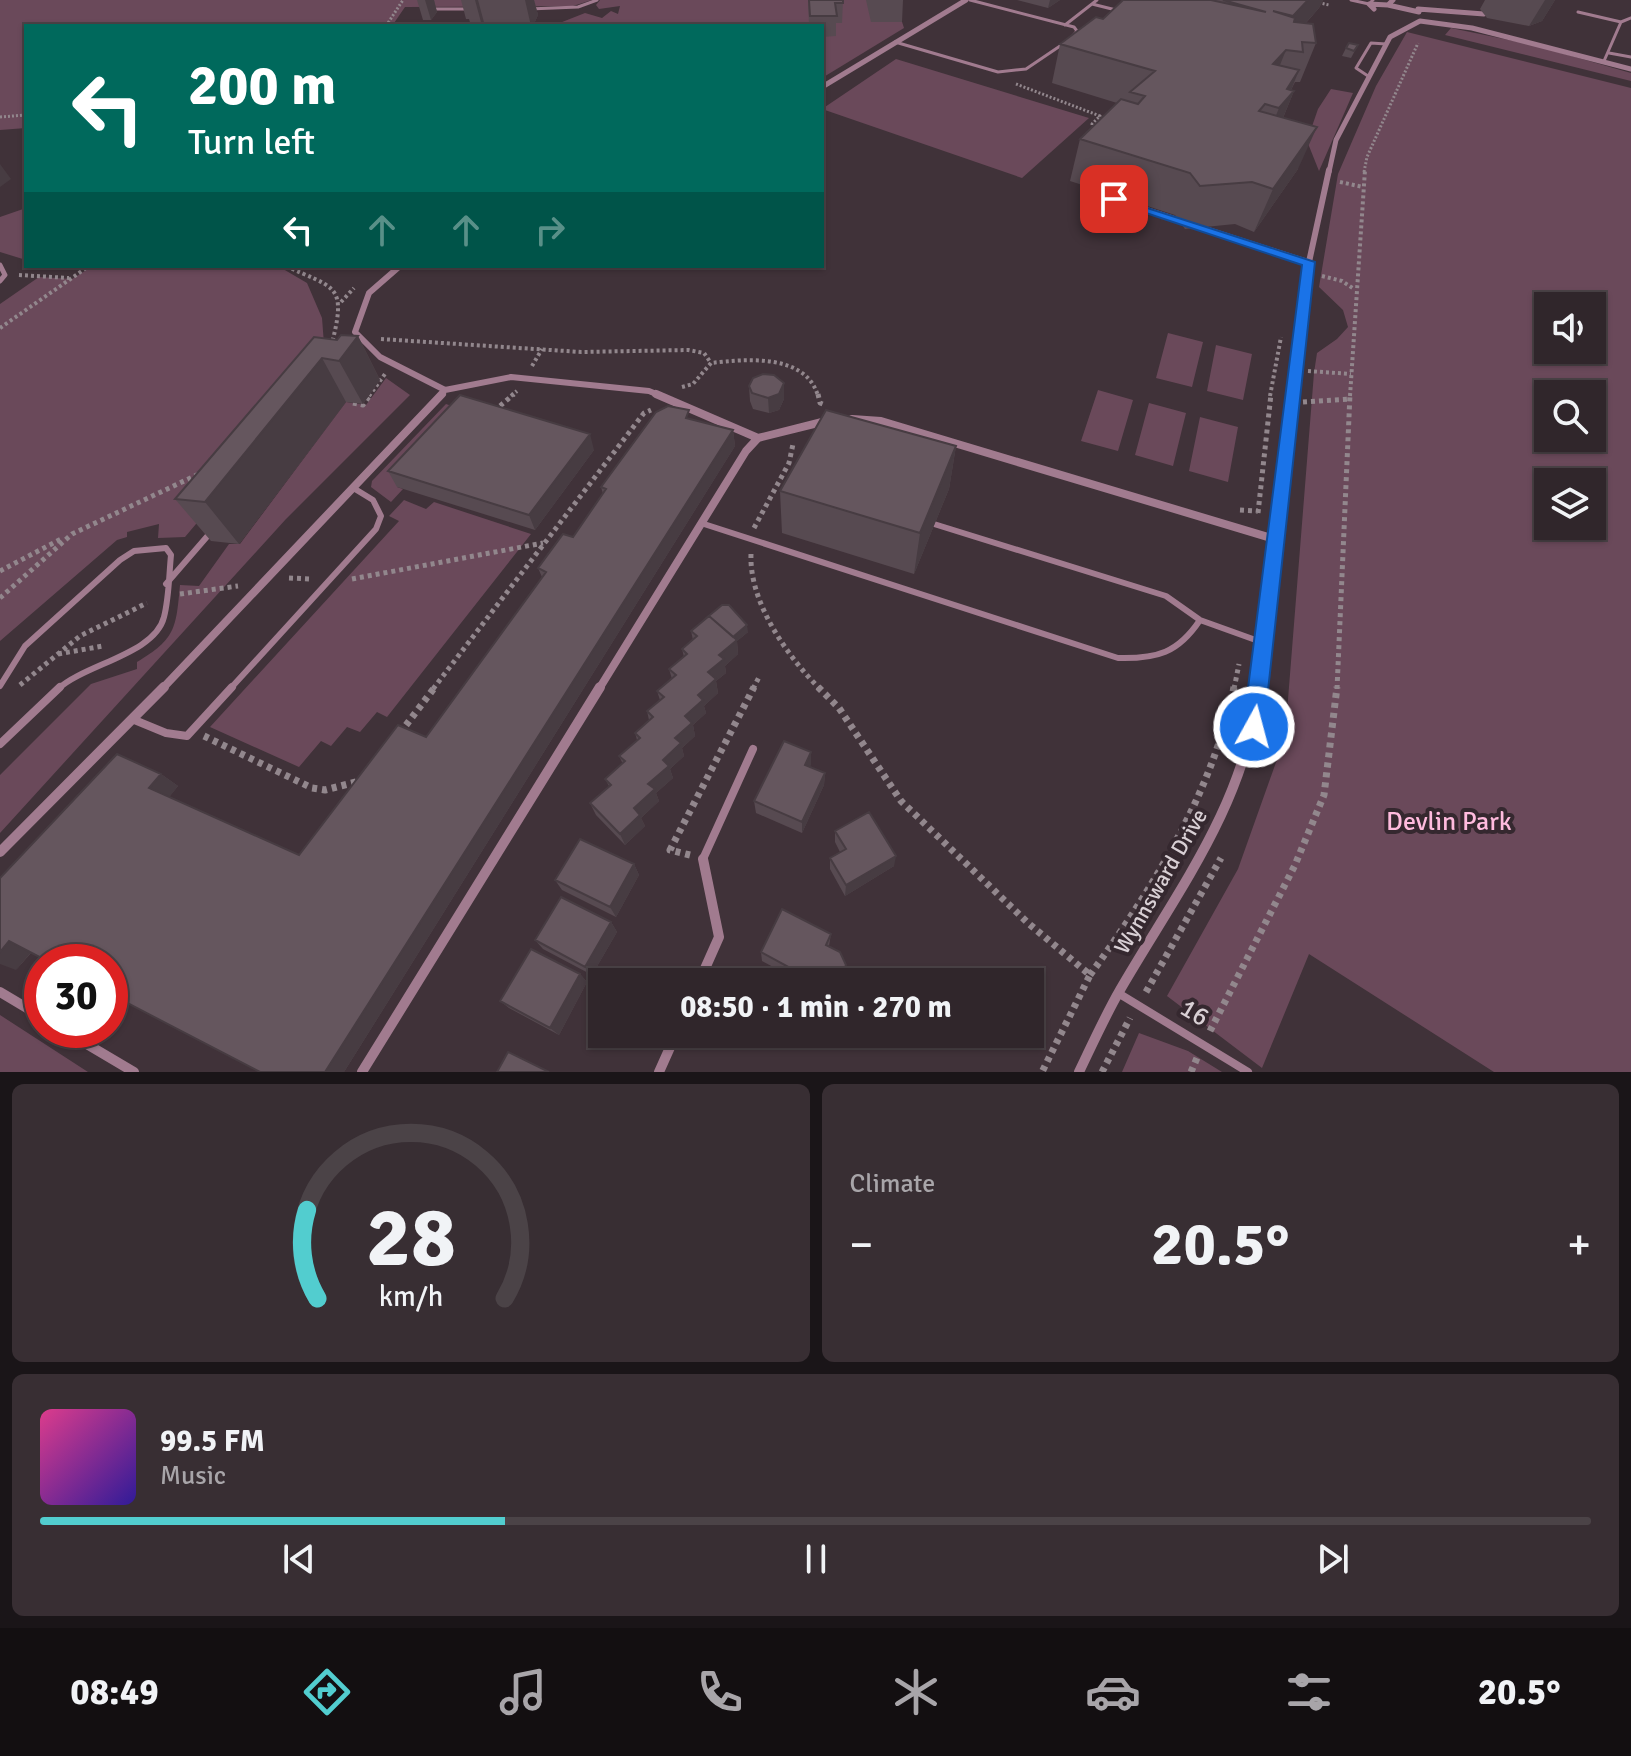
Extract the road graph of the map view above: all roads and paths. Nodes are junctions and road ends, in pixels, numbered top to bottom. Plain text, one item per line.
1 (403, 0) edge
2 (597, 0) edge
3 (968, 0) edge
4 (1097, 0) edge
5 (1307, 0) edge
6 (1351, 0) edge
7 (1393, 0) edge
8 (1092, 4) junction
9 (1372, 4) edge
10 (1329, 5) dead end
11 (1388, 5) junction
12 (434, 9) dead end
13 (480, 9) dead end
14 (524, 9) dead end
15 (1418, 9) junction
16 (1578, 12) dead end
17 (1132, 14) edge
18 (1484, 14) dead end
19 (1631, 18) edge
20 (1420, 21) junction
21 (1621, 22) junction
22 (387, 24) edge
23 (1065, 25) junction
24 (1426, 38) dead end
25 (895, 42) junction
26 (1386, 44) junction
27 (1609, 53) junction
28 (1631, 57) edge
29 (1604, 61) junction
30 (1631, 69) edge
31 (1368, 76) junction
32 (1012, 83) dead end
33 (824, 86) edge
34 (24, 115) edge
35 (0, 117) edge
36 (1097, 132) edge
37 (1337, 181) dead end
38 (1363, 187) junction
39 (1114, 199) dead end
40 (1309, 262) junction
41 (0, 265) edge
42 (86, 268) edge
43 (290, 268) edge
44 (397, 268) edge
45 (30, 275) dead end
46 (1322, 276) dead end
47 (70, 278) junction
48 (0, 281) edge
49 (1354, 289) junction
50 (0, 328) edge
51 (1281, 337) dead end
52 (367, 344) junction
53 (339, 348) edge
54 (711, 363) dead end
55 (1306, 370) dead end
56 (372, 373) dead end
57 (386, 373) junction
58 (1351, 374) junction
59 (394, 375) dead end
60 (445, 390) junction
61 (1350, 399) junction
62 (1291, 400) junction
63 (353, 403) dead end
64 (644, 413) dead end
65 (792, 431) junction
66 (758, 438) junction
67 (206, 471) edge
68 (355, 489) junction
69 (704, 524) junction
70 (934, 524) edge
71 (216, 525) edge
72 (72, 534) junction
73 (1256, 534) junction
74 (751, 539) junction
75 (1278, 540) junction
76 (544, 542) junction
77 (0, 571) edge
78 (284, 578) dead end
79 (331, 581) junction
80 (166, 584) junction
81 (240, 586) dead end
82 (171, 596) dead end
83 (0, 598) edge
84 (147, 603) dead end
85 (1200, 620) junction
86 (1265, 643) junction
87 (113, 645) dead end
88 (53, 656) junction
89 (1239, 664) dead end
90 (759, 677) dead end
91 (0, 686) edge
92 (7, 692) dead end
93 (132, 719) junction
94 (187, 736) junction
95 (398, 736) edge
96 (0, 744) edge
97 (753, 749) dead end
98 (362, 776) edge
99 (0, 852) edge
100 (703, 859) junction
101 (705, 968) edge
102 (1090, 975) junction
103 (0, 992) edge
104 (1118, 993) junction
105 (24, 1006) edge
106 (1204, 1042) junction
107 (93, 1048) edge
108 (670, 1048) edge
109 (134, 1072) edge
110 (362, 1072) edge
111 (659, 1072) edge
112 (1042, 1072) edge
113 (1079, 1072) edge
114 (1191, 1072) edge
115 (1248, 1072) edge

1 - 22 path
2 - 14 lane
3 - 23 lane
3 - 25 street
4 - 8 lane
5 - 10 path
6 - 9 lane
7 - 11 street
8 - 17 lane
8 - 23 lane
9 - 11 street
11 - 15 street
12 - 13 lane
15 - 18 street
15 - 20 street
16 - 21 lane
19 - 21 lane
20 - 26 street, Wynnsward Drive
20 - 29 street
21 - 27 lane
23 - 25 lane
24 - 38 path
25 - 33 street
26 - 31 street, Wynnsward Drive
26 - 31 lane
27 - 28 lane
27 - 29 lane
29 - 30 street
31 - 40 street, Wynnsward Drive
32 - 36 path
34 - 35 path
37 - 38 path
38 - 49 path
39 - 40 lane
40 - 62 street, Wynnsward Drive
41 - 48 lane
42 - 47 path
43 - 53 path
44 - 52 street
45 - 47 path
46 - 49 path
47 - 50 path
49 - 58 path
51 - 73 path
52 - 54 path
52 - 60 street
55 - 58 path
56 - 57 path
57 - 59 path
57 - 63 path
58 - 61 path
60 - 66 street
60 - 68 street
61 - 62 path
61 - 106 path
62 - 75 street, Wynnsward Drive
64 - 76 path
65 - 66 street
65 - 73 street
65 - 74 path
66 - 69 street
67 - 72 path
68 - 79 lane
68 - 93 street
69 - 74 lane
69 - 110 street
70 - 85 lane
71 - 80 lane
72 - 77 path
72 - 83 path
73 - 75 street
74 - 85 lane
74 - 102 path
75 - 86 street, Wynnsward Drive
76 - 79 path
76 - 95 path
78 - 79 path
79 - 94 lane
80 - 91 lane
80 - 96 lane
81 - 82 path
84 - 88 path
85 - 86 lane
86 - 104 street, Wynnsward Drive
87 - 88 path
88 - 92 path
89 - 102 path
90 - 100 path
93 - 94 lane
93 - 99 street
94 - 98 path
97 - 100 lane
100 - 101 street
102 - 112 path
103 - 105 street
104 - 106 lane, 16
104 - 113 street, Wynnsward Drive
106 - 114 path
106 - 115 lane, 16
107 - 109 street
108 - 111 street

